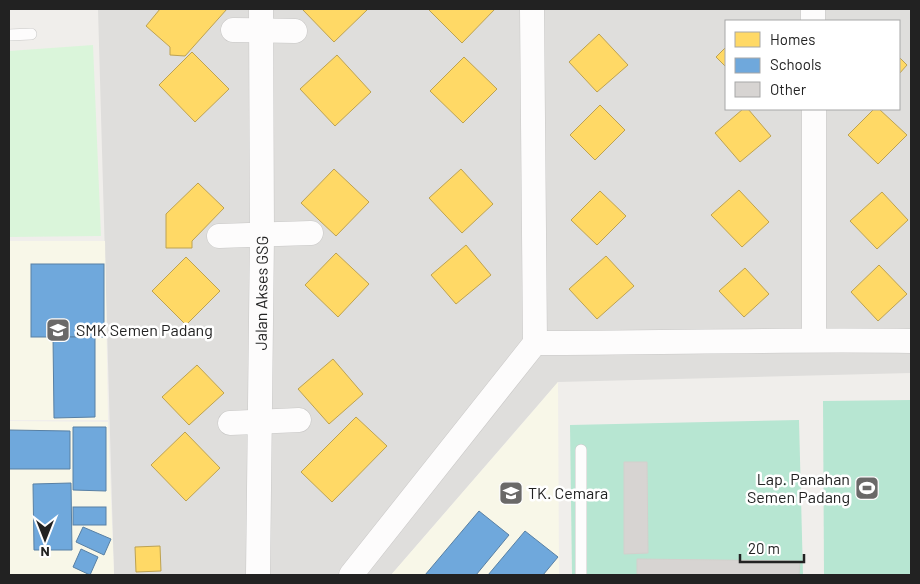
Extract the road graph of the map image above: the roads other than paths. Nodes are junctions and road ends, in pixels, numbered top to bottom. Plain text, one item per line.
1 (532, 9) edge
2 (261, 20) edge
3 (233, 30) dead end
4 (295, 32) dead end
5 (31, 34) dead end
6 (9, 35) edge
7 (814, 110) edge
8 (311, 233) dead end
9 (219, 236) dead end
10 (262, 236) junction
11 (814, 339) junction
12 (911, 341) edge
13 (535, 343) junction
14 (299, 420) dead end
15 (260, 422) junction
16 (230, 423) dead end
17 (580, 450) dead end
18 (258, 575) edge
19 (351, 575) edge
20 (581, 575) edge

1 - 13 street
2 - 3 street
2 - 4 street
2 - 10 street, Jalan Akses GSG
5 - 6 lane
7 - 11 street
8 - 10 street
9 - 10 street
10 - 15 street, Jalan Akses GSG
11 - 12 street
11 - 13 street
13 - 19 street
14 - 15 street
15 - 16 street
15 - 18 street, Jalan Akses GSG
17 - 20 lane

